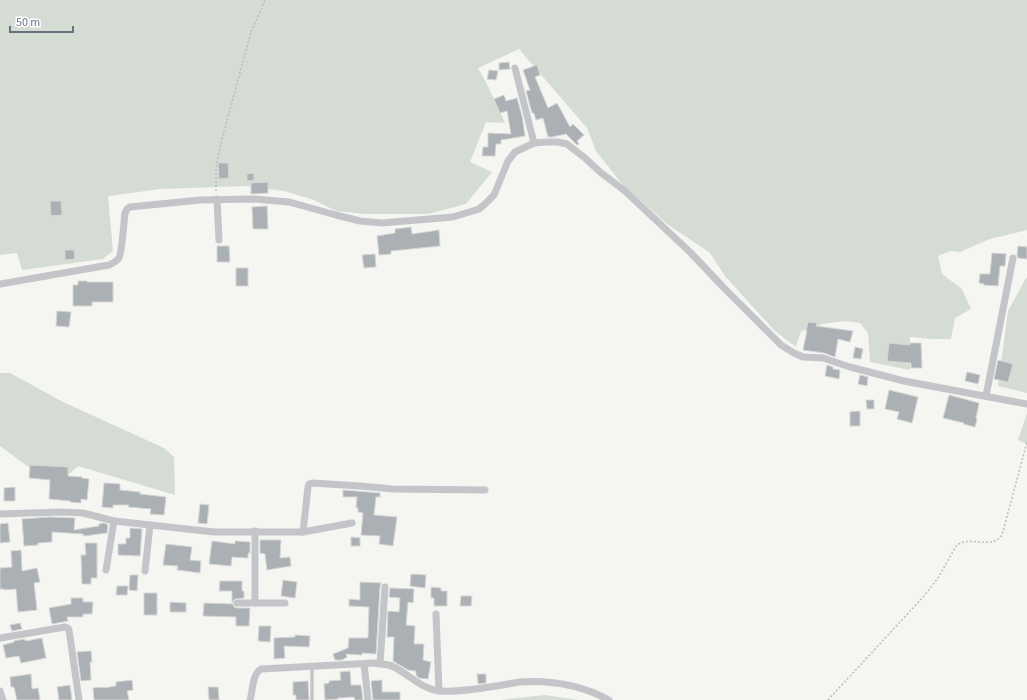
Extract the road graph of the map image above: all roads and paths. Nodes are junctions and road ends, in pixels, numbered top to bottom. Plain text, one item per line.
1 (265, 0) edge
2 (515, 68) dead end
3 (534, 143) junction
4 (217, 199) junction
5 (219, 240) dead end
6 (1013, 258) dead end
7 (0, 284) edge
8 (986, 396) junction
9 (1027, 404) edge
10 (1027, 442) edge
11 (485, 490) dead end
12 (0, 514) edge
13 (114, 521) junction
14 (352, 523) dead end
15 (150, 525) junction
16 (256, 532) junction
17 (303, 532) junction
18 (106, 570) dead end
19 (145, 571) dead end
20 (385, 587) dead end
21 (237, 603) dead end
22 (255, 603) junction
23 (285, 603) dead end
24 (436, 614) dead end
25 (0, 638) edge
26 (364, 664) junction
27 (380, 664) junction
28 (312, 666) junction
29 (0, 691) edge
30 (439, 691) junction
31 (3, 700) edge
32 (79, 700) edge
33 (250, 700) edge
34 (312, 700) edge
35 (368, 700) edge
36 (609, 700) edge
37 (828, 700) edge

1 - 4 path
2 - 3 street
3 - 4 street
3 - 8 street
4 - 5 street
4 - 7 street
6 - 8 street
8 - 9 street
10 - 37 path
11 - 17 street
12 - 13 street
13 - 15 street
13 - 18 street
14 - 17 street
15 - 16 street
15 - 19 street
16 - 17 street
16 - 22 street
20 - 27 street
21 - 22 street
22 - 23 street
24 - 30 street
25 - 32 street
26 - 27 street
26 - 28 street
26 - 35 street
27 - 30 street
28 - 33 street
28 - 34 lane
29 - 31 street
30 - 36 street

